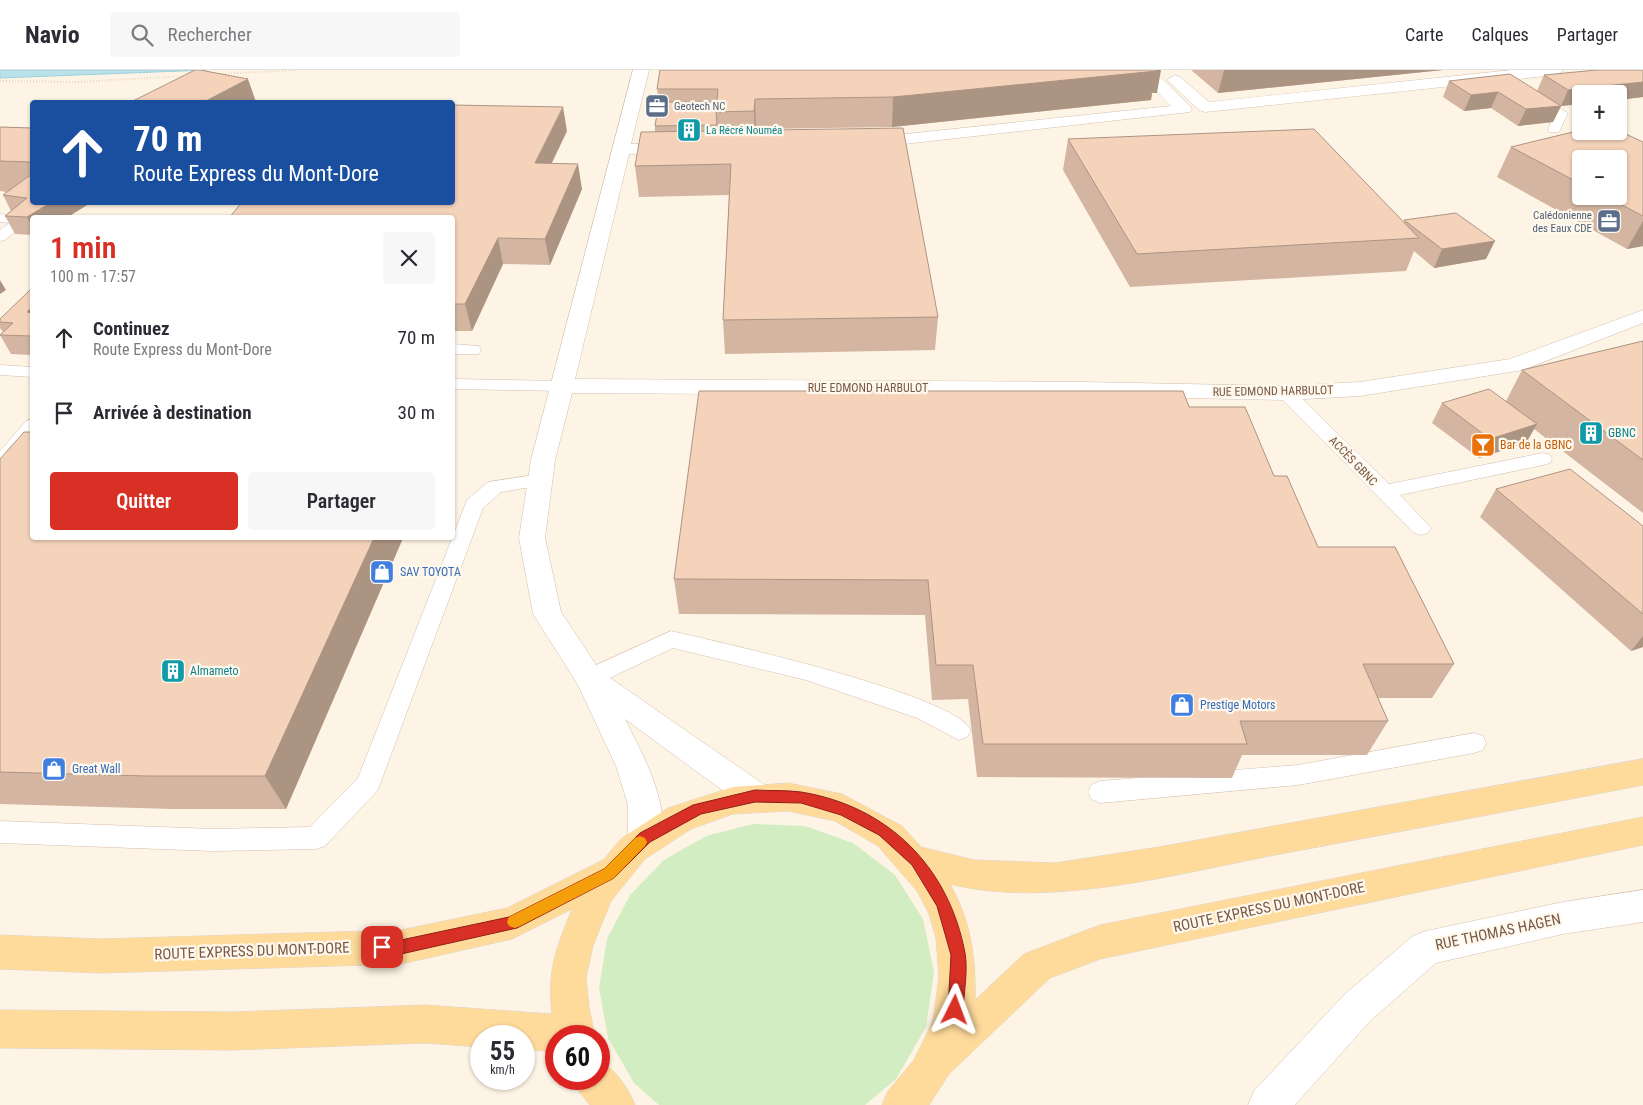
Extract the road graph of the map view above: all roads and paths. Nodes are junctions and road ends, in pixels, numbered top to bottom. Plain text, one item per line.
1 (296, 70) edge
2 (641, 70) edge
3 (1144, 70) edge
4 (1164, 70) edge
5 (1556, 70) edge
6 (216, 74) edge
7 (186, 76) edge
8 (0, 82) edge
9 (1521, 90) edge
10 (1554, 129) dead end
11 (850, 144) edge
12 (696, 148) edge
13 (623, 149) junction
14 (0, 218) edge
15 (0, 237) edge
16 (1643, 316) edge
17 (455, 349) edge
18 (474, 350) dead end
19 (0, 370) edge
20 (30, 372) edge
21 (455, 384) edge
22 (562, 386) junction
23 (1286, 393) junction
24 (30, 428) edge
25 (1543, 459) dead end
26 (0, 463) edge
27 (540, 480) junction
28 (1383, 492) junction
29 (1422, 528) dead end
30 (589, 678) junction
31 (959, 730) dead end
32 (1474, 743) dead end
33 (1643, 772) edge
34 (1100, 792) dead end
35 (755, 796) junction
36 (0, 832) edge
37 (1643, 832) edge
38 (645, 838) junction
39 (917, 861) junction
40 (609, 873) junction
41 (1643, 906) edge
42 (0, 952) edge
43 (574, 1025) edge
44 (0, 1029) edge
45 (545, 1033) edge
46 (935, 1064) junction
47 (603, 1090) edge
48 (615, 1105) edge
49 (902, 1105) edge
50 (1268, 1105) edge

1 - 6 path
2 - 13 street
3 - 11 street
4 - 5 street
7 - 8 path
9 - 10 lane
12 - 13 street
13 - 22 street
14 - 15 lane
16 - 23 street, RUE EDMOND HARBULOT
17 - 18 lane
19 - 20 lane
21 - 22 lane
22 - 23 street, RUE EDMOND HARBULOT
22 - 27 street
23 - 28 lane, ACCÈS GBNC
24 - 26 lane
25 - 28 lane
27 - 30 street
27 - 36 lane
28 - 29 lane, ACCÈS GBNC
30 - 31 lane
30 - 35 street
30 - 38 street
32 - 34 lane
33 - 39 main road
35 - 38 main road
35 - 39 main road
37 - 46 main road, ROUTE EXPRESS DU MONT-DORE
38 - 40 main road
39 - 46 main road
40 - 42 main road, ROUTE EXPRESS DU MONT-DORE
40 - 43 main road
41 - 50 street, RUE THOMAS HAGEN
44 - 45 main road
46 - 49 main road
47 - 48 main road

